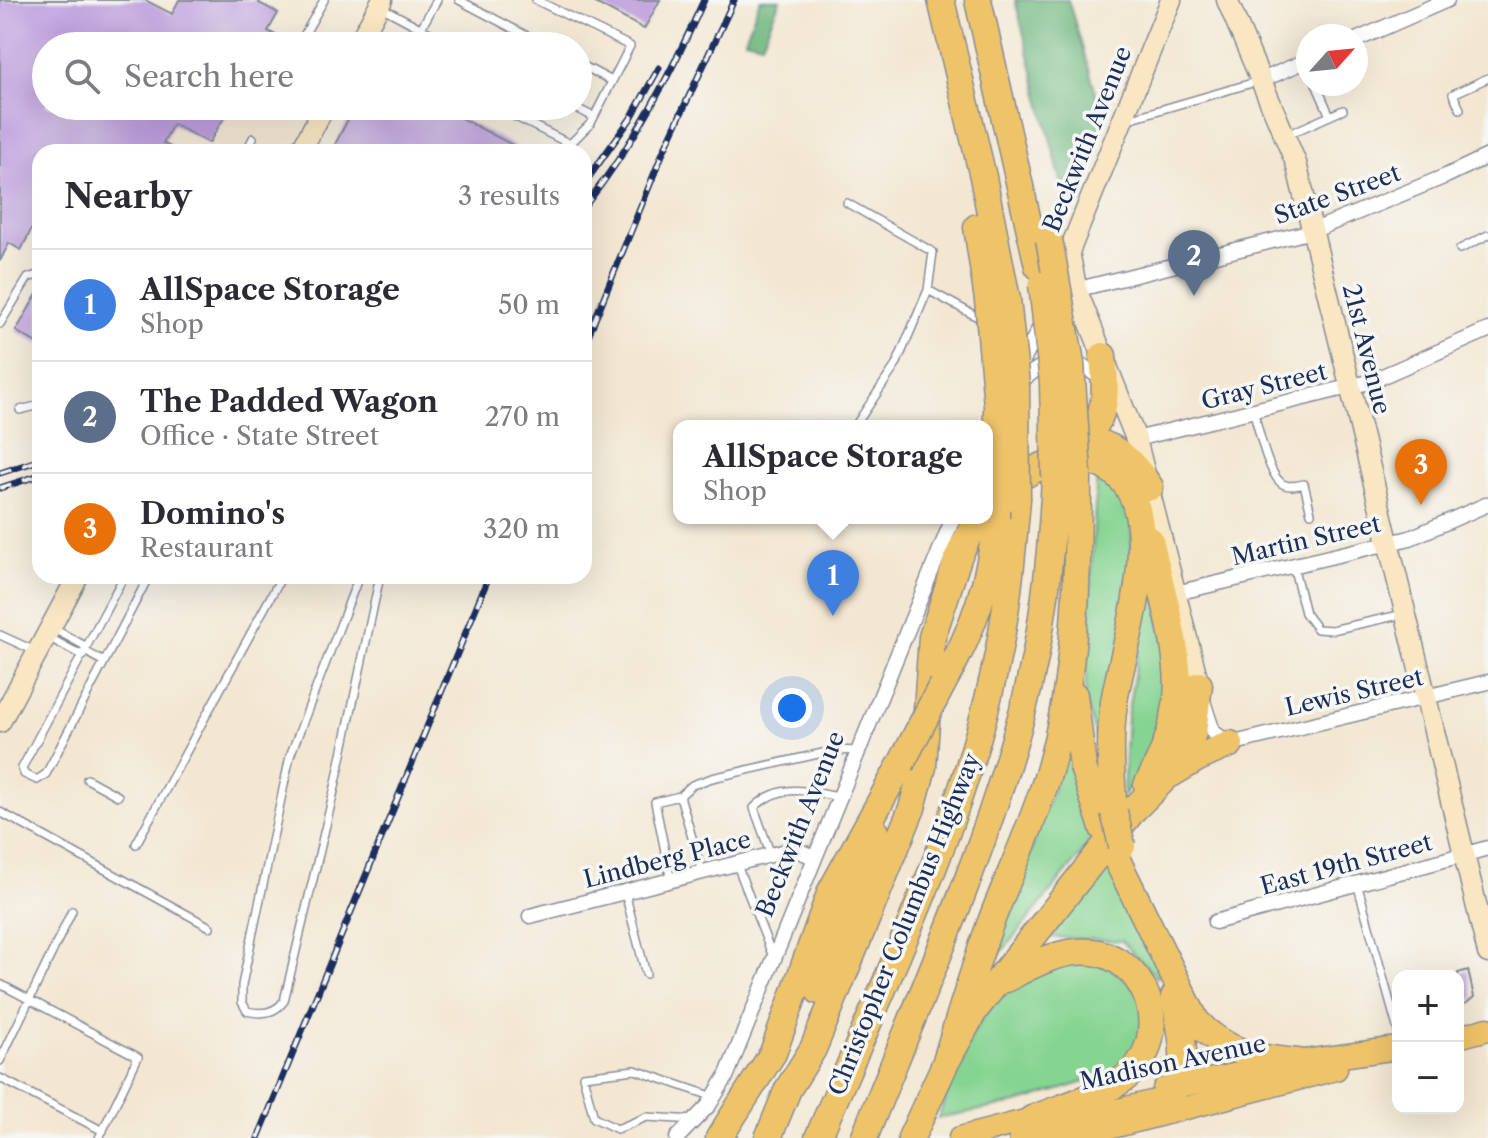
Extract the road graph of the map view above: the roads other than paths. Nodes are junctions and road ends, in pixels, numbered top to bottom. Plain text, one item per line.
1 (324, 0) edge
2 (437, 0) edge
3 (459, 0) edge
4 (536, 0) edge
5 (978, 0) edge
6 (1171, 0) edge
7 (1227, 0) edge
8 (1447, 0) edge
9 (380, 3) edge
10 (943, 11) edge
11 (421, 29) junction
12 (306, 32) edge
13 (364, 32) edge
14 (419, 32) edge
15 (427, 32) edge
16 (520, 32) edge
17 (1368, 35) edge
18 (1296, 66) edge
19 (592, 70) edge
20 (1488, 78) edge
21 (1262, 80) junction
22 (612, 81) junction
23 (1321, 96) edge
24 (1460, 109) dead end
25 (1343, 110) dead end
26 (1330, 116) junction
27 (594, 117) joint
28 (592, 119) edge
29 (317, 120) edge
30 (522, 120) edge
31 (591, 120) edge
32 (1123, 121) junction
33 (1286, 136) junction
34 (253, 138) dead end
35 (250, 144) edge
36 (304, 144) edge
37 (570, 144) edge
38 (570, 144) edge
39 (1014, 152) junction
40 (1488, 156) edge
41 (847, 203) dead end
42 (1312, 231) junction
43 (1488, 235) edge
44 (1059, 245) junction
45 (1460, 249) dead end
46 (32, 277) edge
47 (928, 290) junction
48 (1066, 292) junction
49 (997, 299) junction
50 (0, 324) edge
51 (1488, 330) edge
52 (1028, 352) junction
53 (1103, 356) junction
54 (1106, 384) junction
55 (1350, 387) junction
56 (1006, 396) junction
57 (32, 407) edge
58 (20, 410) dead end
59 (1253, 410) junction
60 (860, 420) edge
61 (993, 423) edge
62 (993, 427) edge
63 (1136, 439) junction
64 (1082, 440) junction
65 (1067, 475) junction
66 (993, 482) edge
67 (1143, 495) junction
68 (993, 500) edge
69 (1488, 504) edge
70 (1311, 513) dead end
71 (973, 524) edge
72 (974, 524) edge
73 (980, 524) edge
74 (1388, 544) junction
75 (1293, 565) junction
76 (74, 584) edge
77 (120, 584) edge
78 (145, 584) edge
79 (278, 584) edge
80 (356, 584) edge
81 (378, 584) edge
82 (1176, 593) junction
83 (1405, 614) junction
84 (0, 635) edge
85 (45, 638) junction
86 (85, 651) junction
87 (1072, 651) junction
88 (104, 662) junction
89 (1488, 682) edge
90 (1199, 685) junction
91 (1426, 698) junction
92 (0, 722) edge
93 (1230, 744) junction
94 (857, 751) junction
95 (901, 764) junction
96 (1165, 778) junction
97 (87, 779) dead end
98 (118, 796) dead end
99 (680, 796) junction
100 (838, 797) junction
101 (0, 812) edge
102 (1118, 830) junction
103 (136, 844) dead end
104 (1488, 848) edge
105 (1464, 854) junction
106 (771, 855) junction
107 (814, 857) junction
108 (736, 863) junction
109 (702, 872) junction
110 (671, 881) junction
111 (1357, 883) junction
112 (625, 893) junction
113 (72, 911) dead end
114 (530, 916) dead end
115 (1215, 922) dead end
116 (210, 927) dead end
117 (1488, 953) edge
118 (774, 959) junction
119 (1167, 966) junction
120 (646, 974) dead end
121 (999, 982) junction
122 (0, 984) edge
123 (30, 1000) junction
124 (1392, 1009) edge
125 (1488, 1029) edge
126 (1464, 1035) edge
127 (1392, 1051) edge
128 (1392, 1052) edge
129 (0, 1061) edge
130 (1298, 1062) junction
131 (945, 1064) junction
132 (0, 1078) edge
133 (1179, 1085) junction
134 (788, 1089) junction
135 (715, 1097) junction
136 (696, 1121) junction
137 (1027, 1129) edge
138 (101, 1134) edge
139 (677, 1138) edge
140 (719, 1138) edge
141 (768, 1138) edge
142 (818, 1138) edge
143 (864, 1138) edge
144 (911, 1138) edge
145 (960, 1138) edge
146 (1070, 1138) edge

1 - 12 lane
2 - 11 lane
3 - 16 lane
4 - 22 lane
5 - 39 highway, Christopher Columbus Highway
6 - 32 street, Beckwith Avenue
7 - 21 street, 21st Avenue
8 - 17 street
9 - 11 lane
9 - 13 street
10 - 49 highway, Christopher Columbus Highway
11 - 14 lane
11 - 15 lane
18 - 21 street
19 - 22 lane
20 - 24 lane
21 - 32 lane
21 - 33 street, 21st Avenue
22 - 27 lane
23 - 26 lane
25 - 26 lane
26 - 33 lane
27 - 28 lane
29 - 36 street
30 - 37 lane
31 - 38 lane
32 - 44 street, Beckwith Avenue
33 - 42 street, 21st Avenue
34 - 35 lane
39 - 44 highway
39 - 65 highway, Christopher Columbus Highway, bridge
40 - 42 street, State Street
41 - 47 lane
42 - 48 street, State Street
42 - 55 street, 21st Avenue
43 - 45 lane
44 - 48 street, Beckwith Avenue
44 - 65 highway, bridge
46 - 50 lane
47 - 52 lane
47 - 60 lane
48 - 52 street
48 - 53 street, Beckwith Avenue
49 - 62 highway, bridge
49 - 142 highway, Christopher Columbus Highway, bridge
51 - 55 street, Gray Street
52 - 56 street
53 - 54 highway
53 - 63 street, Beckwith Avenue
54 - 56 street
54 - 64 highway
55 - 59 street, Gray Street
55 - 74 street, 21st Avenue
56 - 61 street
57 - 58 lane
59 - 63 street, Gray Street
59 - 70 lane
63 - 67 street, Beckwith Avenue
64 - 66 highway
64 - 67 highway
65 - 87 highway
65 - 143 highway, Christopher Columbus Highway
67 - 68 highway
67 - 82 street, Beckwith Avenue
67 - 102 highway
67 - 102 highway
69 - 74 street, Martin Street
71 - 94 street, Beckwith Avenue
72 - 134 highway
73 - 95 highway, bridge
74 - 75 street, Martin Street
74 - 83 street, 21st Avenue
75 - 82 street, Martin Street
75 - 83 lane
76 - 85 street
77 - 86 lane
78 - 88 lane
79 - 103 lane
80 - 81 lane
82 - 90 street, Beckwith Avenue
83 - 91 street, 21st Avenue
84 - 85 lane
85 - 86 lane
85 - 92 street
86 - 88 lane
86 - 88 lane
87 - 102 highway
87 - 131 highway
89 - 91 street, Lewis Street
90 - 93 street, Beckwith Avenue
90 - 96 highway
91 - 93 street, Lewis Street
91 - 105 street, 21st Avenue
93 - 96 highway
94 - 99 lane
94 - 100 street, Beckwith Avenue
95 - 134 highway
95 - 140 highway
96 - 102 highway
97 - 98 lane
99 - 109 lane
99 - 110 lane
100 - 106 lane
100 - 107 street, Beckwith Avenue
101 - 116 lane
102 - 119 highway
102 - 121 highway
104 - 105 street, East 19th Street
105 - 111 street, East 19th Street
105 - 117 street, 21st Avenue
106 - 107 street, Lindberg Place
106 - 108 street, Lindberg Place
107 - 118 street, Beckwith Avenue
108 - 109 street, Lindberg Place
108 - 118 lane
109 - 110 street, Lindberg Place
110 - 112 street, Lindberg Place
111 - 115 street, East 19th Street
111 - 124 lane
112 - 114 street, Lindberg Place
112 - 120 lane
113 - 123 lane
118 - 135 street, Beckwith Avenue
119 - 130 highway
119 - 133 highway
121 - 131 highway
121 - 137 highway
122 - 123 lane
123 - 129 lane
123 - 138 lane
125 - 126 main road
127 - 130 main road, Madison Avenue
128 - 146 main road, Madison Avenue
130 - 133 main road, Madison Avenue
131 - 144 highway
132 - 138 lane
133 - 137 highway
134 - 141 highway
135 - 136 street, Beckwith Avenue
135 - 136 lane
136 - 139 street, Beckwith Avenue
137 - 145 main road

